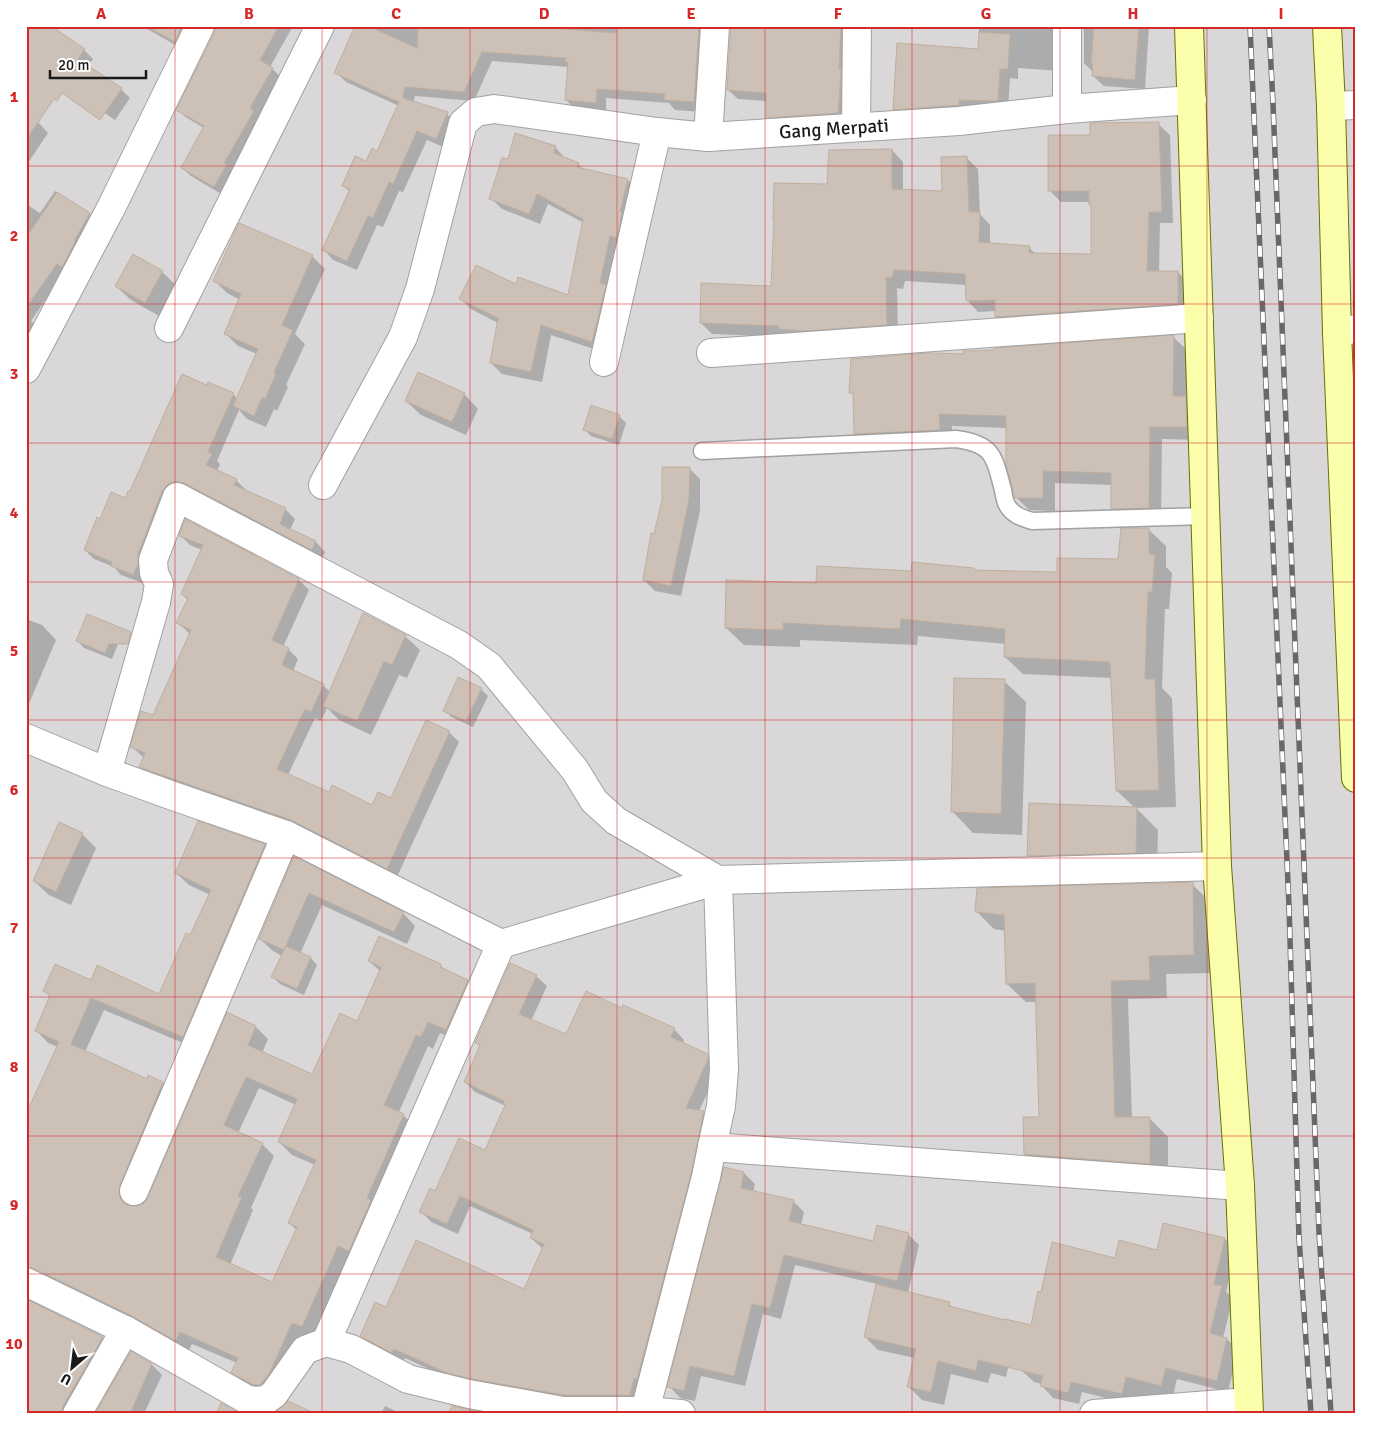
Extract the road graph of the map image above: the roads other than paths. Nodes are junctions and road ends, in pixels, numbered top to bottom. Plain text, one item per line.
1 (200, 26) edge
2 (320, 26) edge
3 (715, 26) edge
4 (857, 26) edge
5 (1067, 26) edge
6 (1189, 26) edge
7 (1327, 26) edge
8 (1192, 100) junction
9 (1344, 106) edge
10 (1067, 109) junction
11 (856, 127) junction
12 (657, 132) junction
13 (708, 136) junction
14 (1199, 318) junction
15 (169, 328) dead end
16 (1346, 331) edge
17 (711, 353) dead end
18 (604, 362) dead end
19 (26, 369) edge
20 (702, 451) dead end
21 (323, 485) dead end
22 (1206, 516) junction
23 (26, 738) edge
24 (107, 772) junction
25 (1356, 778) edge
26 (286, 835) junction
27 (1217, 866) junction
28 (718, 880) junction
29 (501, 944) junction
30 (712, 1147) junction
31 (1240, 1186) junction
32 (134, 1192) dead end
33 (26, 1282) edge
34 (125, 1330) junction
35 (326, 1342) junction
36 (1249, 1408) edge
37 (645, 1411) junction
38 (77, 1414) edge
39 (682, 1414) edge
40 (1094, 1414) edge

1 - 19 street
2 - 15 street
3 - 13 street
4 - 11 street
5 - 10 street
6 - 8 main road
7 - 9 main road
8 - 10 street, Gang Merpati
8 - 14 main road
9 - 16 main road
10 - 11 street, Gang Merpati
11 - 13 street, Gang Merpati
12 - 13 street, Gang Merpati
12 - 18 street
12 - 21 street, Gang Merpati
14 - 17 street
14 - 22 main road
16 - 25 main road
20 - 22 lane
22 - 27 main road
23 - 24 street
24 - 26 street
24 - 28 street
26 - 29 street
26 - 32 street
27 - 28 street
27 - 31 main road
28 - 29 street
28 - 30 street
29 - 35 street
30 - 31 street
30 - 37 street
31 - 36 main road
33 - 34 street
34 - 35 street
34 - 38 street
35 - 37 street
36 - 40 street
37 - 39 street

